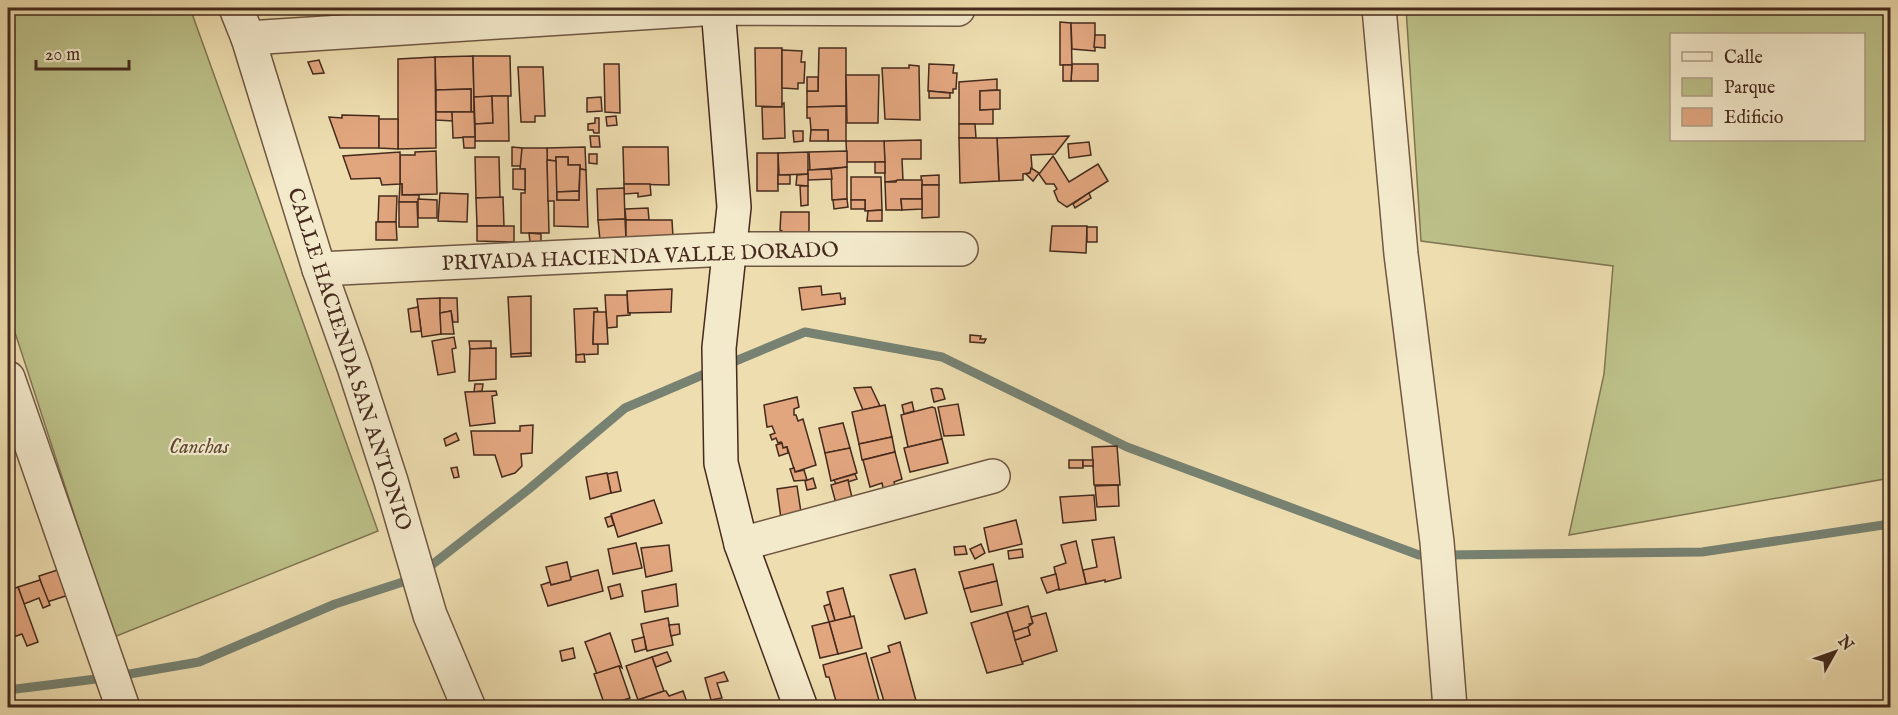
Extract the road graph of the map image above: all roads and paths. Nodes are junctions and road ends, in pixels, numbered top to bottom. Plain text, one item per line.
1 (236, 8) edge
2 (718, 8) edge
3 (1379, 8) edge
4 (958, 9) edge
5 (248, 38) junction
6 (729, 249) junction
7 (961, 249) dead end
8 (320, 269) junction
9 (8, 378) edge
10 (993, 476) dead end
11 (741, 544) junction
12 (123, 708) edge
13 (469, 708) edge
14 (801, 708) edge
15 (1450, 708) edge

1 - 5 street, CALLE HACIENDA SAN ANTONIO
2 - 4 street
2 - 5 street
2 - 6 street
3 - 15 street
5 - 8 street, CALLE HACIENDA SAN ANTONIO
6 - 7 street, PRIVADA HACIENDA VALLE DORADO
6 - 8 street, PRIVADA HACIENDA VALLE DORADO
6 - 11 street
8 - 13 street, CALLE HACIENDA SAN ANTONIO
9 - 12 street
10 - 11 street
11 - 14 street

